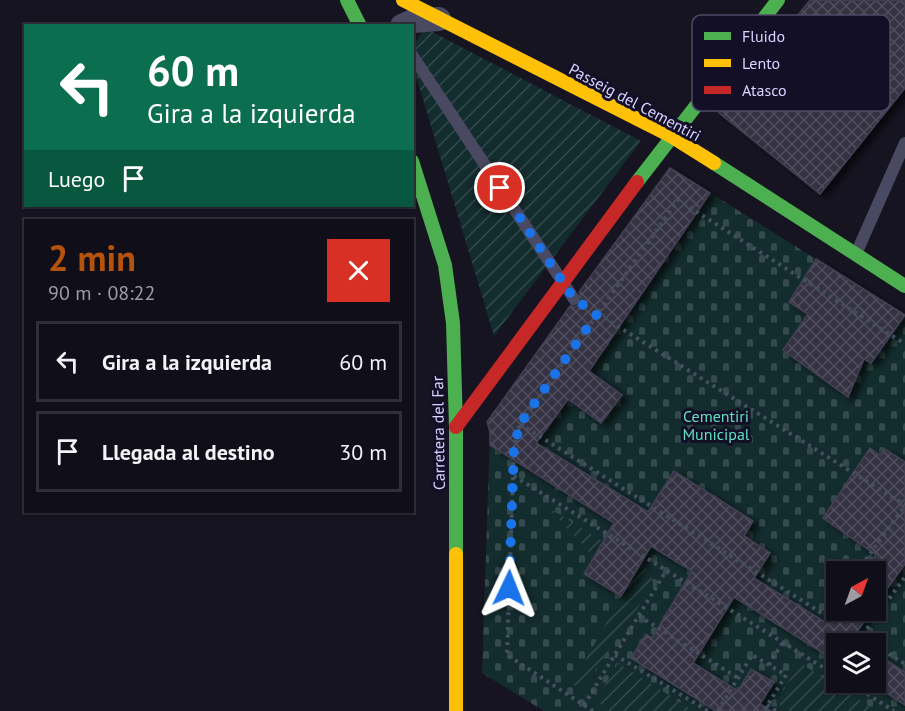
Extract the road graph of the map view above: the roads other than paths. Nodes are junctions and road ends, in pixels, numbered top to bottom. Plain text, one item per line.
1 (347, 0) edge
2 (403, 0) edge
3 (778, 0) edge
4 (766, 15) edge
5 (439, 20) junction
6 (359, 24) edge
7 (406, 24) edge
8 (414, 58) edge
9 (692, 109) edge
10 (671, 136) junction
11 (905, 143) edge
12 (414, 167) edge
13 (856, 255) junction
14 (563, 282) junction
15 (905, 286) edge
16 (574, 299) road end
17 (456, 427) junction
18 (456, 711) edge

1 - 6 street
2 - 5 street, Passeig del Cementiri
3 - 4 street
5 - 7 street
5 - 10 street, Passeig del Cementiri
8 - 14 lane
9 - 10 street
10 - 13 street, Passeig del Cementiri
10 - 14 street
11 - 13 lane
12 - 17 street, Carretera del Far
13 - 15 street, Passeig del Cementiri
14 - 16 lane
14 - 17 street
17 - 18 street, Carretera del Far

